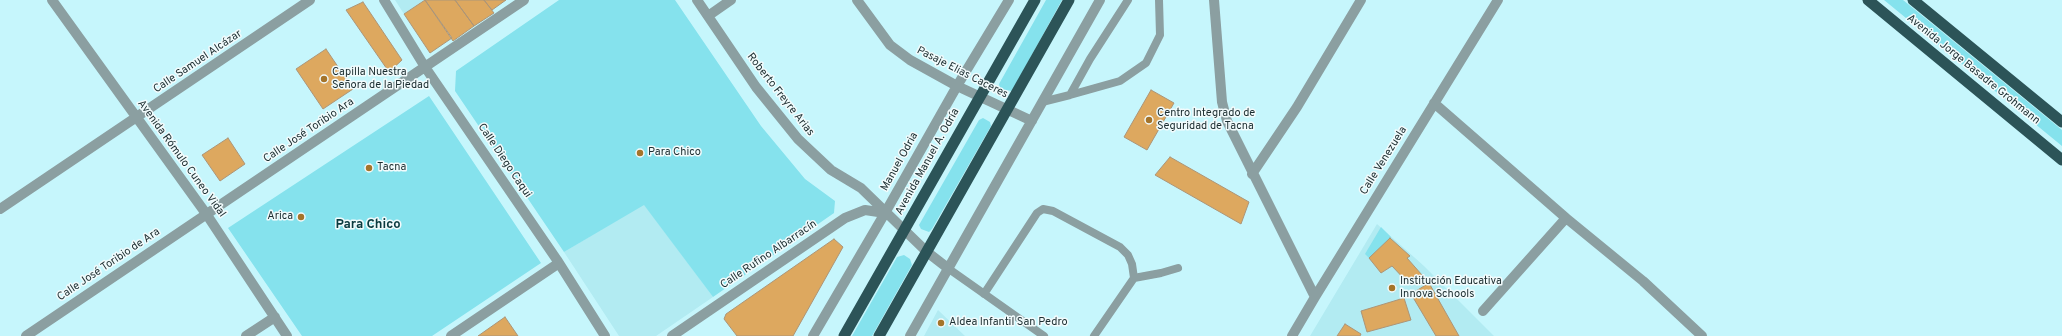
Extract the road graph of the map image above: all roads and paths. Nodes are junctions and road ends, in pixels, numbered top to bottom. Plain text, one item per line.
1 (52, 0) edge
2 (310, 0) edge
3 (384, 0) edge
4 (524, 0) edge
5 (697, 0) edge
6 (731, 0) edge
7 (857, 0) edge
8 (1009, 0) edge
9 (1035, 0) edge
10 (1069, 0) edge
11 (1100, 0) edge
12 (1128, 0) edge
13 (1159, 0) edge
14 (1214, 0) edge
15 (1361, 0) edge
16 (1498, 0) edge
17 (1868, 0) edge
18 (1913, 0) edge
19 (708, 16) junction
20 (426, 67) junction
21 (957, 86) junction
22 (1070, 95) junction
23 (980, 97) junction
24 (1042, 102) junction
25 (1434, 103) junction
26 (1008, 110) junction
27 (137, 118) junction
28 (1032, 120) junction
29 (2062, 122) edge
30 (2062, 160) edge
31 (1252, 174) junction
32 (0, 209) edge
33 (885, 213) junction
34 (207, 215) junction
35 (1566, 218) junction
36 (905, 230) junction
37 (927, 252) junction
38 (559, 263) junction
39 (1178, 268) dead end
40 (949, 269) junction
41 (1134, 278) junction
42 (984, 294) junction
43 (1314, 297) junction
44 (1483, 311) dead end
45 (275, 317) junction
46 (26, 336) edge
47 (246, 336) edge
48 (287, 336) edge
49 (451, 336) edge
50 (605, 336) edge
51 (672, 336) edge
52 (813, 336) edge
53 (844, 336) edge
54 (879, 336) edge
55 (910, 336) edge
56 (1044, 336) edge
57 (1094, 336) edge
58 (1292, 336) edge
59 (1702, 336) edge

1 - 27 street, Avenida Rómulo Cuneo Vidal
2 - 27 street, Calle Samuel Alcázar
3 - 20 street, Calle Diego Caqui
4 - 20 street, Calle José Toribio Ara
5 - 19 street, Roberto Freyre Arias
6 - 19 street
7 - 21 street, Pasaje Elias Caceres
8 - 21 street, Manuel Odria
9 - 23 highway, Avenida Manuel A. Odría
10 - 26 highway
11 - 24 street
12 - 22 lane
13 - 22 lane
14 - 31 street
15 - 31 street
16 - 25 street, Calle Venezuela
17 - 30 highway, Avenida Jorge Basadre Grohmann
18 - 29 highway, Avenida Jorge Basadre Grohmann
19 - 33 street, Roberto Freyre Arias
20 - 34 street, Calle José Toribio Ara
20 - 38 street, Calle Diego Caqui
21 - 23 street, Pasaje Elias Caceres
21 - 33 street, Manuel Odria
22 - 24 lane
23 - 26 street, Pasaje Elias Caceres
23 - 36 highway, Avenida Manuel A. Odría
24 - 28 street
25 - 35 street
25 - 43 street, Calle Venezuela
26 - 28 street, Pasaje Elias Caceres
26 - 37 highway
27 - 32 street, Calle Samuel Alcázar
27 - 34 street, Avenida Rómulo Cuneo Vidal
28 - 40 street
31 - 43 street
33 - 36 street, Roberto Freyre Arias
33 - 51 street, Calle Rufino Albarracín
33 - 52 street, Manuel Odria
34 - 45 street, Avenida Rómulo Cuneo Vidal
34 - 46 street, Calle José Toribio de Ara
35 - 44 street
35 - 59 street
36 - 37 street, Roberto Freyre Arias
36 - 53 highway, Avenida Manuel A. Odría
37 - 40 street, Roberto Freyre Arias
37 - 54 highway
38 - 49 street
38 - 50 street, Calle Diego Caqui
39 - 41 lane
40 - 42 lane
40 - 55 street
41 - 42 lane
41 - 57 lane
42 - 56 lane
43 - 58 street, Calle Venezuela
45 - 47 street
45 - 48 street, Avenida Rómulo Cuneo Vidal

